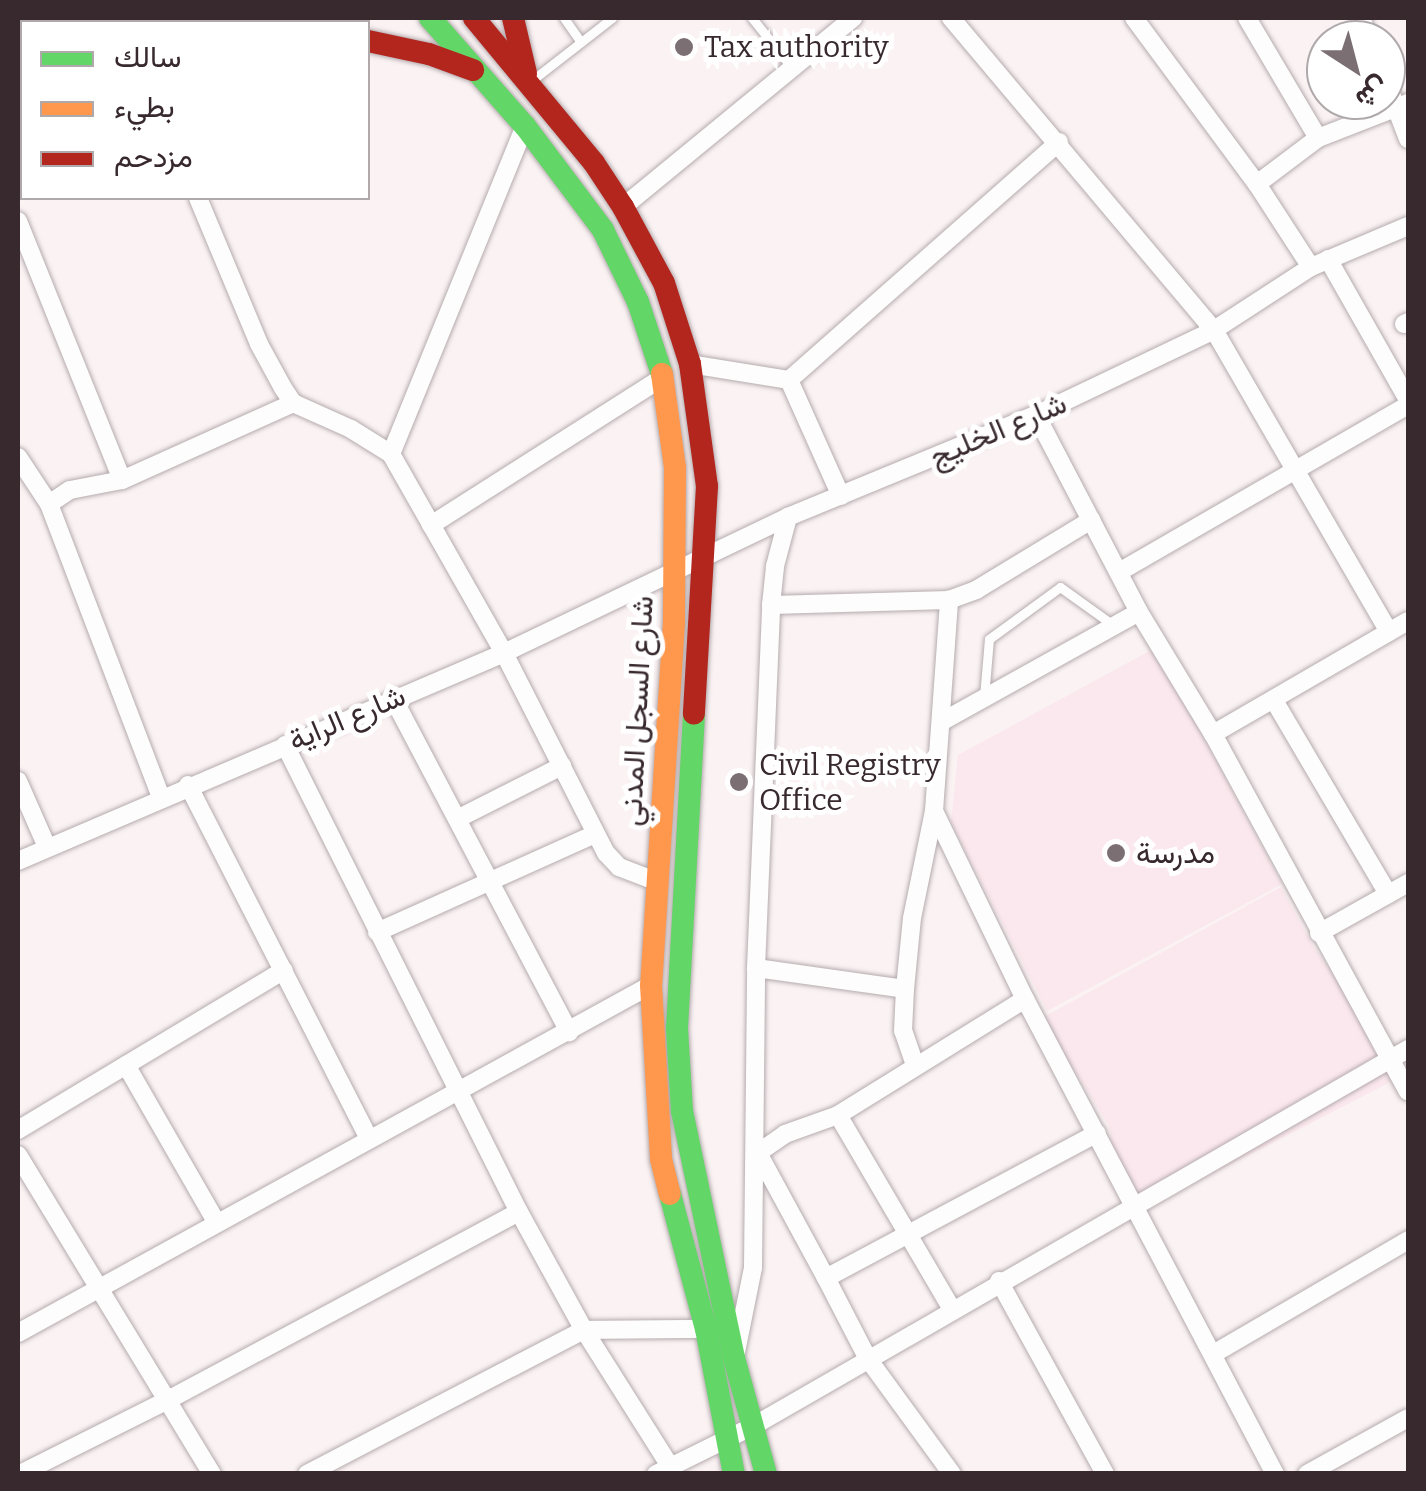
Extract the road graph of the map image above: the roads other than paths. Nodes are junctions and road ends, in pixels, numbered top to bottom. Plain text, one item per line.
1 (430, 18) edge
2 (474, 18) edge
3 (513, 18) edge
4 (564, 18) edge
5 (612, 18) edge
6 (752, 18) edge
7 (951, 18) edge
8 (1134, 18) edge
9 (1247, 18) edge
10 (844, 20) edge
11 (370, 41) edge
12 (581, 42) junction
13 (794, 70) junction
14 (476, 72) junction
15 (529, 82) junction
16 (1364, 120) edge
17 (525, 126) junction
18 (1318, 138) junction
19 (1059, 142) junction
20 (1257, 184) junction
21 (199, 200) edge
22 (623, 206) junction
23 (18, 222) edge
24 (1408, 226) edge
25 (1320, 263) junction
26 (1214, 330) junction
27 (690, 364) junction
28 (663, 377) junction
29 (789, 380) junction
30 (293, 403) junction
31 (1408, 403) edge
32 (1036, 416) junction
33 (391, 454) junction
34 (18, 456) edge
35 (1298, 473) junction
36 (122, 480) junction
37 (841, 496) junction
38 (49, 504) junction
39 (788, 517) junction
40 (1091, 520) junction
41 (431, 525) junction
42 (704, 558) junction
43 (674, 571) junction
44 (1118, 572) junction
45 (949, 600) junction
46 (770, 606) junction
47 (1139, 612) junction
48 (1408, 621) edge
49 (1114, 626) junction
50 (1389, 632) junction
51 (504, 654) junction
52 (984, 697) junction
53 (393, 698) junction
54 (1275, 702) junction
55 (942, 722) junction
56 (1214, 734) junction
57 (285, 745) junction
58 (562, 766) junction
59 (18, 781) edge
60 (188, 785) junction
61 (161, 797) junction
62 (934, 811) junction
63 (457, 819) junction
64 (596, 834) junction
65 (48, 847) junction
66 (18, 861) edge
67 (490, 881) junction
68 (656, 881) junction
69 (1408, 882) edge
70 (1388, 894) junction
71 (377, 932) junction
72 (1319, 933) junction
73 (756, 968) junction
74 (284, 970) junction
75 (650, 984) junction
76 (904, 990) junction
77 (1025, 999) junction
78 (569, 1032) junction
79 (1408, 1049) edge
80 (1389, 1059) junction
81 (126, 1065) junction
82 (915, 1065) junction
83 (454, 1090) junction
84 (1408, 1090) edge
85 (838, 1115) junction
86 (18, 1130) edge
87 (1097, 1133) junction
88 (368, 1137) junction
89 (758, 1153) junction
90 (18, 1155) edge
91 (1138, 1207) junction
92 (519, 1212) junction
93 (216, 1223) junction
94 (907, 1234) junction
95 (1408, 1240) edge
96 (826, 1278) junction
97 (999, 1282) junction
98 (100, 1288) junction
99 (952, 1311) junction
100 (706, 1329) junction
101 (584, 1330) junction
102 (18, 1333) edge
103 (1215, 1353) junction
104 (734, 1358) junction
105 (868, 1359) junction
106 (168, 1400) junction
107 (1408, 1418) edge
108 (756, 1425) junction
109 (725, 1439) junction
110 (663, 1470) edge
111 (20, 1474) edge
112 (212, 1474) edge
113 (306, 1474) edge
114 (734, 1474) edge
115 (766, 1474) edge
116 (952, 1474) edge
117 (1105, 1474) edge
118 (1275, 1474) edge
119 (1307, 1474) edge

1 - 14 street, شارع السجل المدني
2 - 15 street, شارع السجل المدني
3 - 15 street
4 - 12 lane
5 - 12 lane
6 - 13 lane
7 - 19 street
8 - 20 street
9 - 18 street
10 - 13 street
11 - 14 street
12 - 15 lane
13 - 22 street
14 - 17 street, شارع السجل المدني
15 - 22 street, شارع السجل المدني
16 - 18 street
17 - 28 street, شارع السجل المدني
17 - 33 street
18 - 20 street
19 - 26 street
19 - 29 street
20 - 25 street
21 - 30 street
22 - 27 street, شارع السجل المدني
23 - 36 street
24 - 25 street, شارع الخليج
25 - 26 street, شارع الخليج
25 - 31 street
26 - 32 street, شارع الخليج
26 - 35 street
27 - 29 street
27 - 42 street, شارع السجل المدني
28 - 41 street
28 - 43 street, شارع السجل المدني
29 - 37 street
30 - 33 street
30 - 36 street
31 - 35 street
32 - 37 street, شارع الخليج
32 - 40 street
33 - 41 street
34 - 38 street
35 - 44 street
35 - 50 street
36 - 38 street
37 - 39 street, شارع الخليج
38 - 61 street
39 - 42 street, شارع الخليج
39 - 46 street
40 - 44 street
40 - 45 street
41 - 51 street
42 - 43 street, شارع الخليج
42 - 104 street, شارع السجل المدني
43 - 51 street, شارع الراية
43 - 68 street, شارع السجل المدني
44 - 47 street
45 - 46 street
45 - 55 street
46 - 73 street
47 - 49 street
47 - 56 street
48 - 50 street
49 - 52 street
49 - 52 lane
50 - 54 street
51 - 53 street, شارع الراية
51 - 58 street
52 - 55 street
53 - 57 street, شارع الراية
53 - 63 street
54 - 56 street
54 - 70 street
55 - 62 street
56 - 72 street
57 - 60 street, شارع الراية
57 - 71 street
58 - 63 street
58 - 64 street
59 - 65 street
60 - 61 street, شارع الراية
60 - 74 street
61 - 65 street, شارع الراية
62 - 76 street
62 - 77 street
63 - 67 street
64 - 67 street
64 - 68 street
65 - 66 street, شارع الراية
67 - 71 street
67 - 78 street
68 - 75 street, شارع السجل المدني
69 - 70 street
70 - 72 street
71 - 83 street
72 - 80 street
73 - 76 street
73 - 89 street
74 - 81 street
74 - 88 street
75 - 78 street
75 - 100 street, شارع السجل المدني
76 - 82 street
77 - 82 street
77 - 87 street
78 - 83 street
79 - 80 street
80 - 84 street
80 - 91 street
81 - 86 street
81 - 93 street
82 - 85 street
83 - 88 street
83 - 92 street
85 - 89 street
85 - 94 street
87 - 91 street
87 - 94 street
88 - 93 street
89 - 96 street
89 - 104 street
90 - 98 street
91 - 97 street
91 - 103 street
92 - 101 street
92 - 106 street
93 - 98 street
94 - 96 street
94 - 99 street
95 - 103 street
96 - 105 street
97 - 99 street
97 - 117 street
98 - 102 street
98 - 106 street
99 - 105 street
100 - 101 street
100 - 109 street, شارع السجل المدني
101 - 110 street
101 - 113 street
103 - 118 street
104 - 108 street, شارع السجل المدني
105 - 108 street
105 - 116 street
106 - 111 street
106 - 112 street
107 - 119 street
108 - 109 street
108 - 115 street, شارع السجل المدني
109 - 110 street
109 - 114 street, شارع السجل المدني

